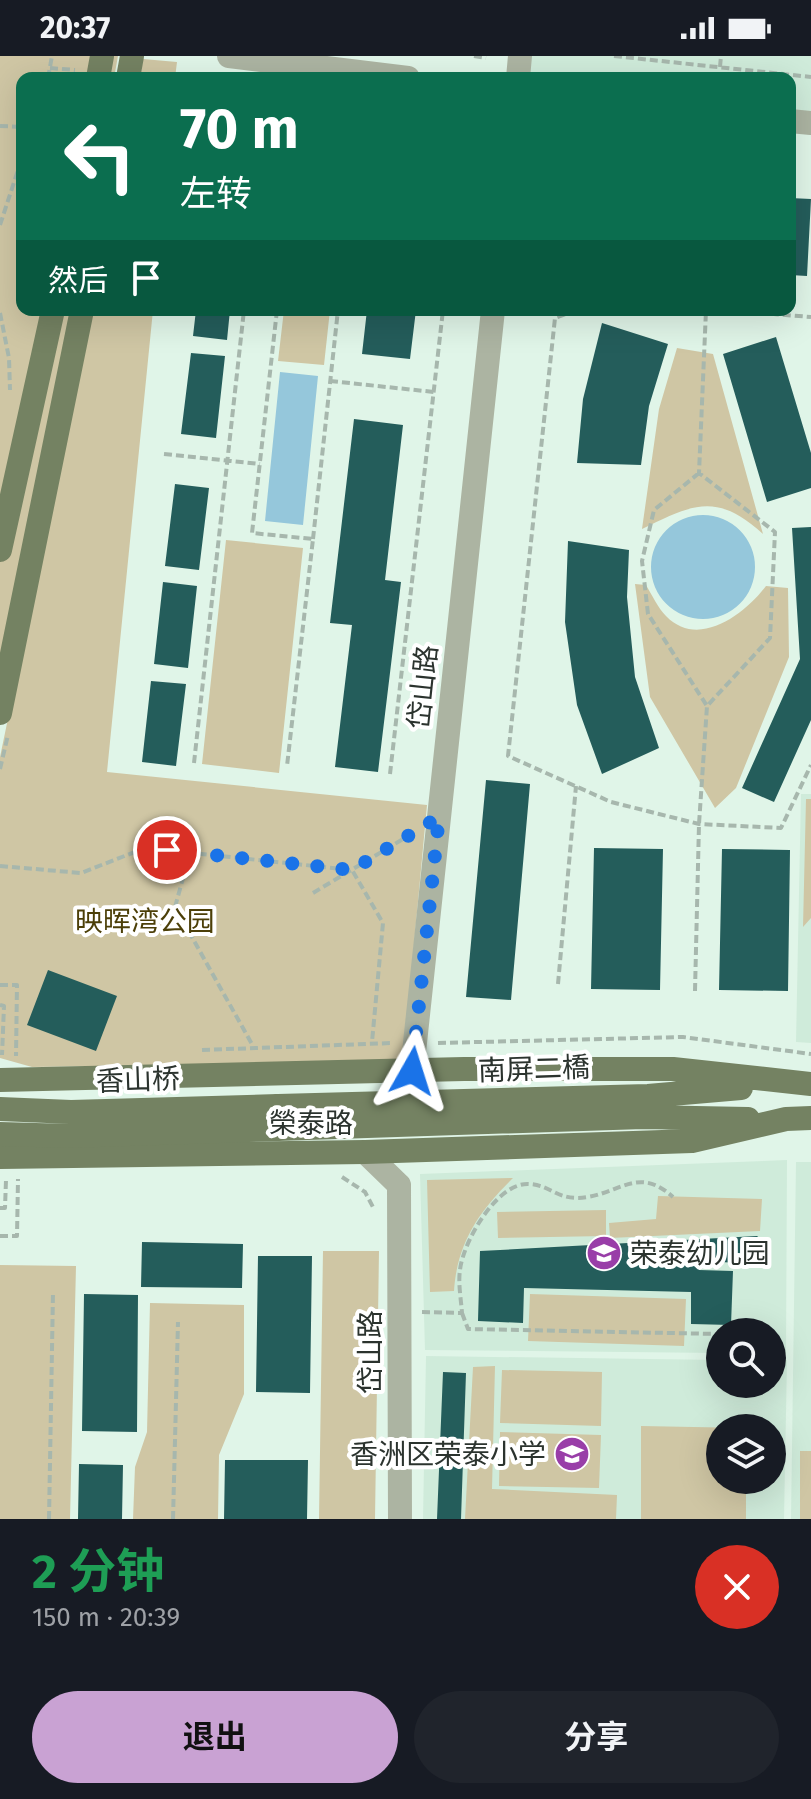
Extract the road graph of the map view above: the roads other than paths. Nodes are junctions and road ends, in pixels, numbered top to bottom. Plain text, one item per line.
1 (229, 56) edge
2 (359, 72) edge
3 (52, 316) edge
4 (81, 316) edge
5 (492, 316) edge
6 (0, 550) edge
7 (0, 713) edge
8 (1, 1068) edge
9 (412, 1071) junction
10 (47, 1080) junction
11 (801, 1084) edge
12 (0, 1109) edge
13 (277, 1118) junction
14 (811, 1118) edge
15 (786, 1119) junction
16 (0, 1134) edge
17 (426, 1150) junction
18 (365, 1152) junction
19 (41, 1157) junction
20 (3, 1166) edge
21 (399, 1185) junction
22 (400, 1519) edge

1 - 2 street
3 - 6 main road
4 - 7 main road
5 - 9 street, 岱山路
8 - 10 main road
9 - 10 main road
9 - 11 main road
10 - 19 main road
11 - 13 main road, 南屏二橋
12 - 13 main road, 香山桥, bridge
13 - 15 main road, 南屏二橋
13 - 16 main road, 香山桥, bridge
14 - 15 main road, 榮泰路
15 - 17 main road, 榮泰路
17 - 18 main road, 榮泰路
17 - 21 street
18 - 19 main road, 榮泰路
18 - 21 street
19 - 20 main road, 榮泰路
21 - 22 street, 岱山路

